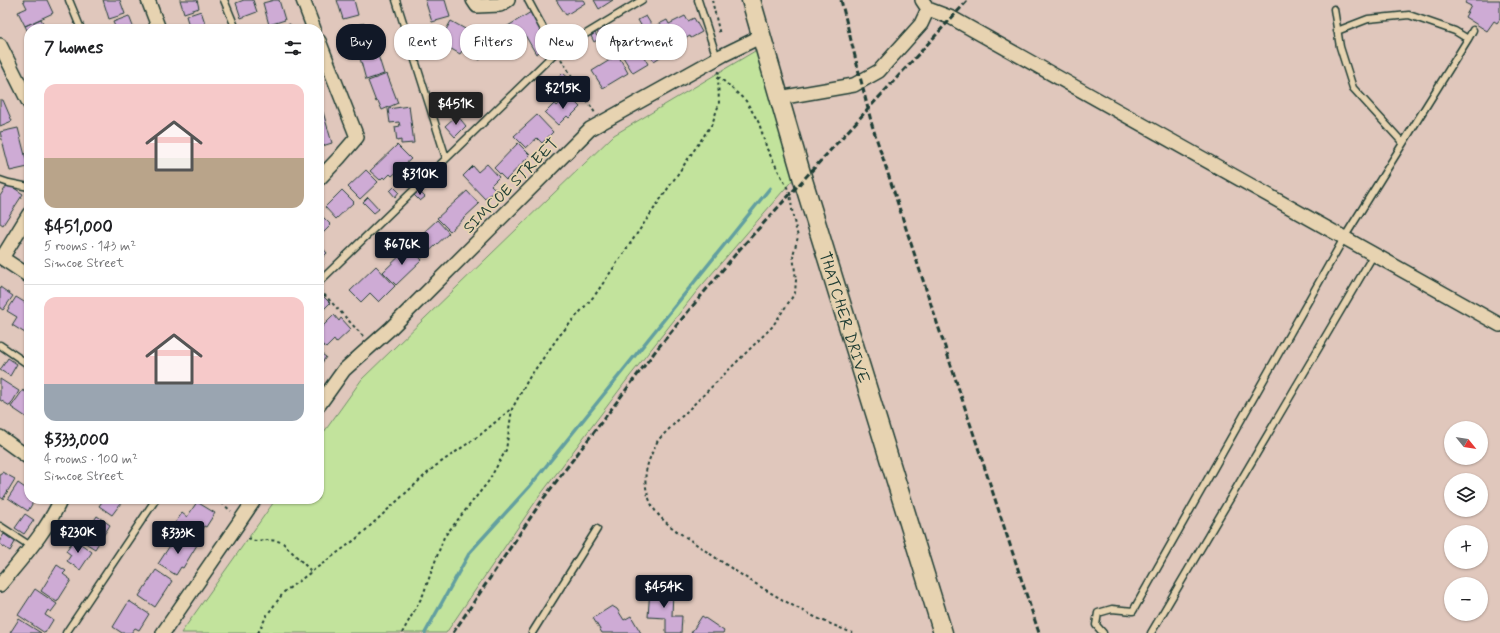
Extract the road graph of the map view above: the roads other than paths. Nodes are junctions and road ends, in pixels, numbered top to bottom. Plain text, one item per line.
1 (69, 0) edge
2 (148, 0) edge
3 (224, 0) edge
4 (303, 0) edge
5 (396, 0) edge
6 (474, 0) edge
7 (508, 0) edge
8 (528, 0) edge
9 (642, 0) edge
10 (698, 0) edge
11 (751, 0) edge
12 (925, 5) edge
13 (1334, 9) dead end
14 (79, 24) edge
15 (157, 24) edge
16 (234, 24) edge
17 (312, 24) edge
18 (541, 24) edge
19 (1337, 30) junction
20 (1473, 30) dead end
21 (588, 33) edge
22 (762, 36) junction
23 (1468, 39) junction
24 (0, 45) edge
25 (324, 54) edge
26 (717, 58) junction
27 (548, 60) edge
28 (24, 93) edge
29 (779, 98) junction
30 (1403, 143) junction
31 (446, 158) junction
32 (324, 174) edge
33 (0, 180) edge
34 (24, 186) edge
35 (24, 222) edge
36 (1344, 238) junction
37 (1374, 254) junction
38 (1, 257) edge
39 (24, 273) edge
40 (324, 277) edge
41 (1500, 325) edge
42 (0, 345) edge
43 (24, 362) edge
44 (324, 398) edge
45 (0, 437) edge
46 (24, 454) edge
47 (59, 504) edge
48 (153, 504) edge
49 (252, 504) edge
50 (0, 526) edge
51 (597, 529) dead end
52 (32, 547) junction
53 (0, 585) edge
54 (66, 633) edge
55 (163, 633) edge
56 (532, 633) edge
57 (943, 633) edge
58 (1103, 633) edge
59 (1151, 633) edge

1 - 14 lane
2 - 15 street
3 - 16 lane
4 - 17 street
5 - 31 lane
6 - 7 street
8 - 18 lane
9 - 21 lane
10 - 26 lane
11 - 22 main road, THATCHER DRIVE
12 - 29 street
12 - 36 street
13 - 19 lane
19 - 23 lane
19 - 30 lane
20 - 23 lane
22 - 26 street, SIMCOE STREET
22 - 29 main road, THATCHER DRIVE
23 - 30 lane
24 - 28 street
25 - 32 street
26 - 44 street, SIMCOE STREET
27 - 31 lane
29 - 57 main road, THATCHER DRIVE
30 - 36 lane
31 - 40 lane
33 - 34 lane
35 - 38 street
36 - 37 street
36 - 58 lane
37 - 41 street
37 - 59 lane
38 - 39 street
42 - 43 lane
45 - 46 street
47 - 52 street
48 - 54 lane
49 - 55 street
50 - 52 lane
51 - 56 lane
52 - 53 street

